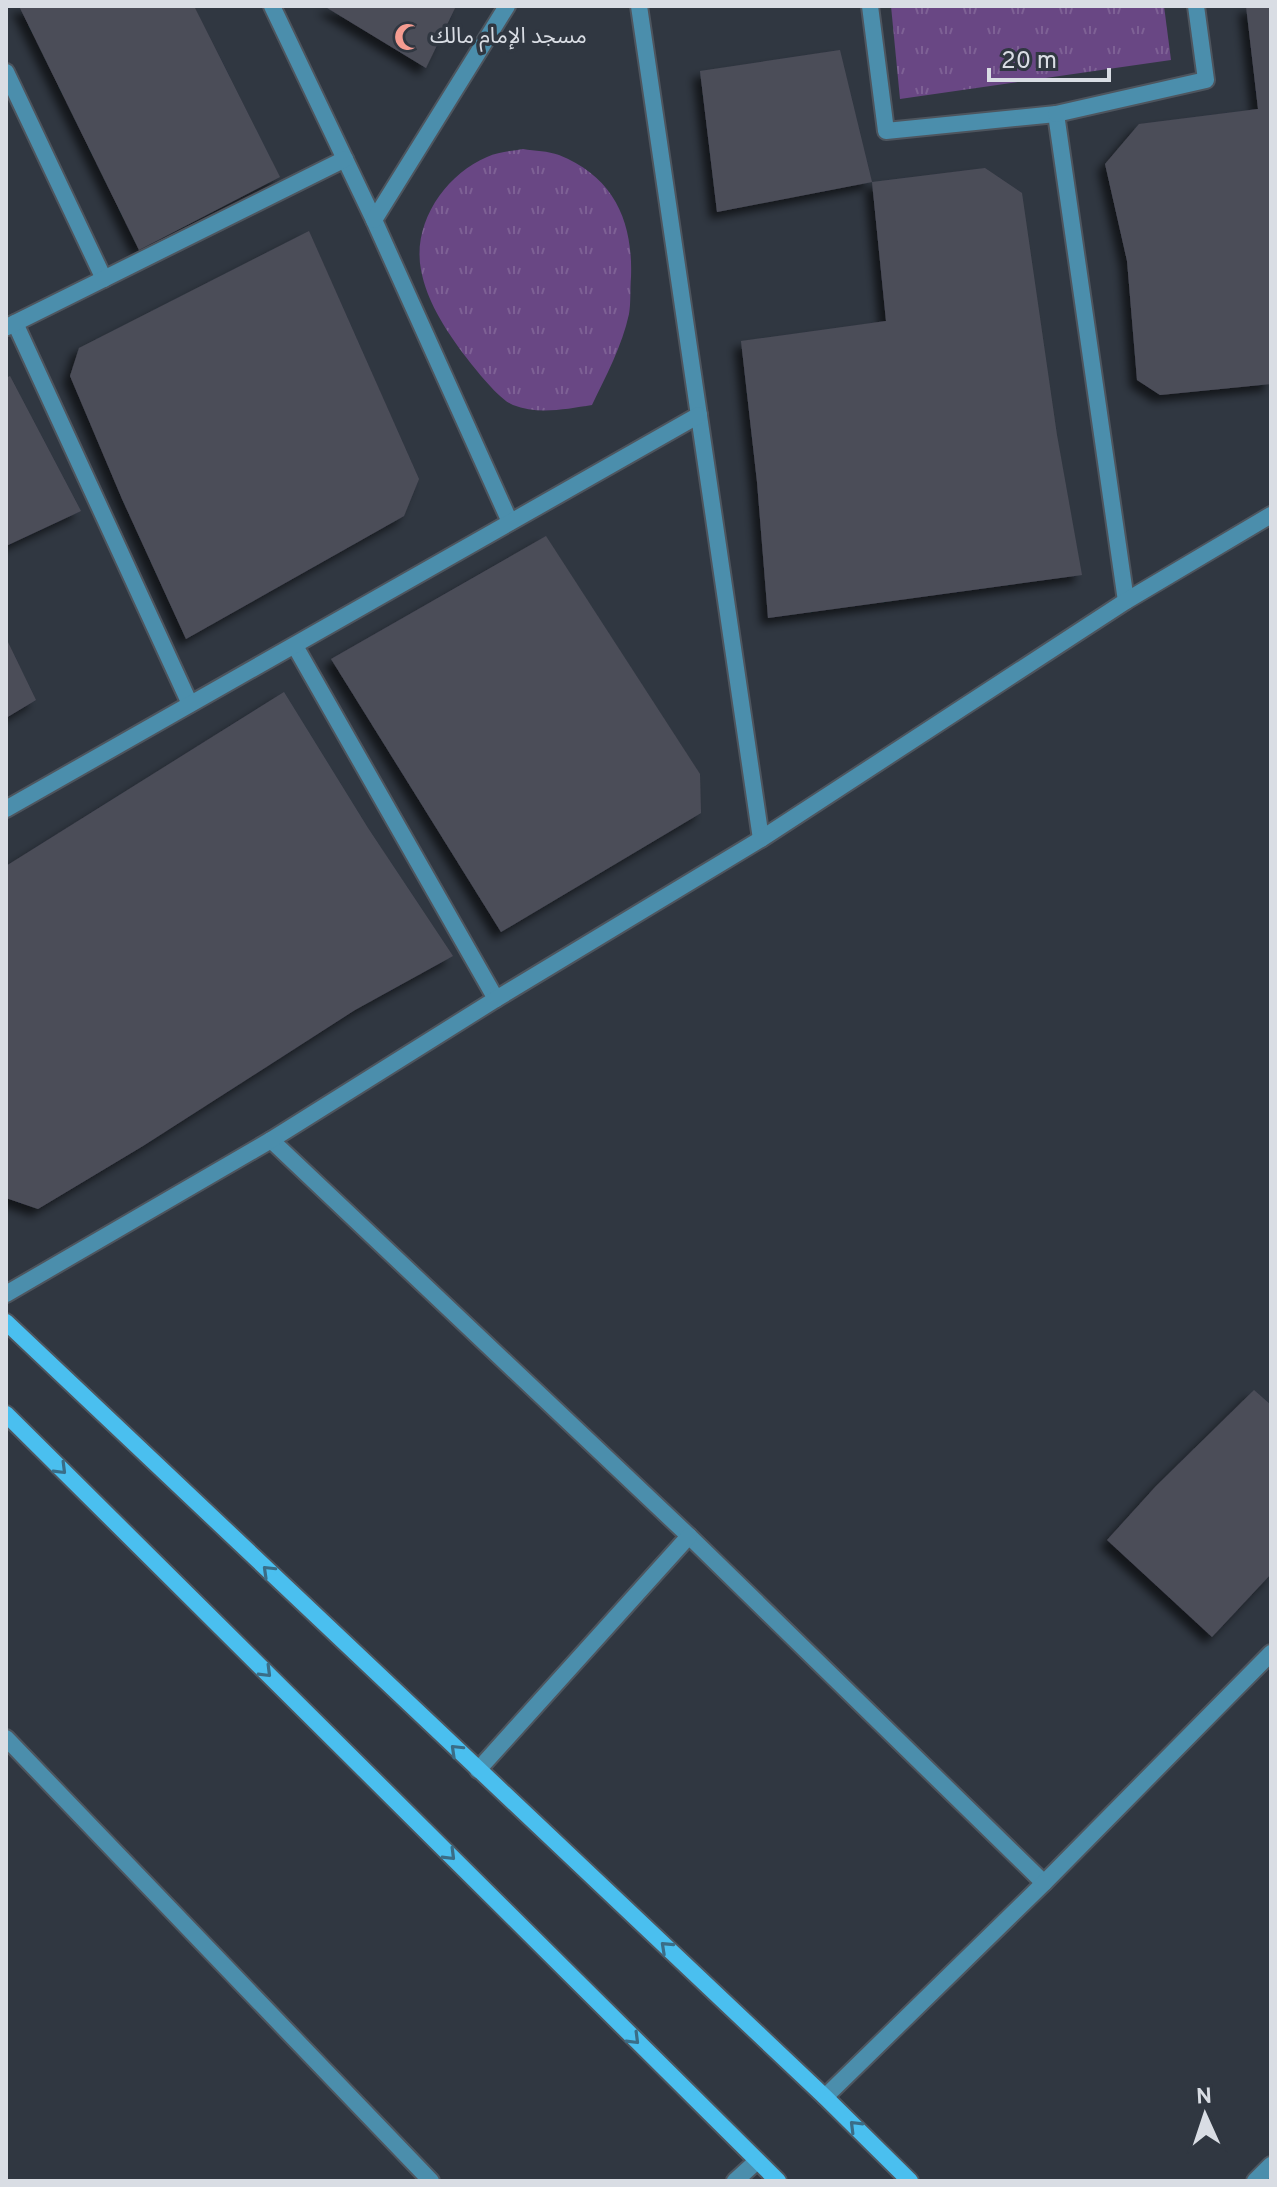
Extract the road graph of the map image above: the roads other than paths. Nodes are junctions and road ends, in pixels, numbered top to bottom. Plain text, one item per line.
1 (272, 6) edge
2 (507, 6) edge
3 (639, 6) edge
4 (870, 6) edge
5 (1196, 6) edge
6 (6, 72) edge
7 (1056, 114) junction
8 (345, 159) junction
9 (374, 220) junction
10 (104, 279) junction
11 (11, 325) edge
12 (699, 415) junction
13 (1271, 515) edge
14 (510, 522) junction
15 (1126, 601) junction
16 (295, 646) junction
17 (190, 704) junction
18 (6, 809) edge
19 (761, 839) junction
20 (496, 999) junction
21 (271, 1140) junction
22 (6, 1294) edge
23 (6, 1322) edge
24 (6, 1414) edge
25 (689, 1536) junction
26 (1271, 1653) edge
27 (6, 1738) edge
28 (478, 1770) junction
29 (1044, 1883) junction
30 (825, 2097) junction
31 (757, 2161) junction
32 (1271, 2165) edge
33 (431, 2181) edge
34 (735, 2181) edge
35 (778, 2181) edge
36 (910, 2181) edge
37 (1255, 2181) edge

1 - 8 street
2 - 9 street
3 - 12 street
4 - 7 street
5 - 7 street
6 - 10 street
7 - 15 street
8 - 9 street
8 - 10 street
9 - 14 street
10 - 11 street
11 - 17 street
12 - 14 street
12 - 19 street
13 - 15 street
14 - 16 street
15 - 19 street
16 - 17 street
16 - 20 street
17 - 18 street
19 - 20 street
20 - 21 street
21 - 22 street
21 - 25 street
28 -> 23 street
24 -> 31 street
25 - 28 street
25 - 29 street
26 - 29 street
27 - 33 street
30 -> 28 street
29 - 30 street
36 -> 30 street
31 - 34 street
31 - 35 street
32 - 37 street

